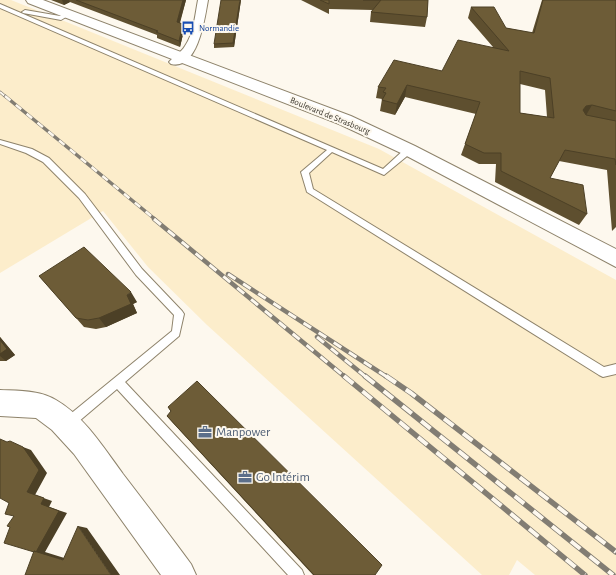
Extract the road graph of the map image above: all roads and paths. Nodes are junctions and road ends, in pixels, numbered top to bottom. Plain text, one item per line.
1 (32, 0) edge
2 (203, 0) edge
3 (0, 6) edge
4 (10, 9) junction
5 (68, 14) junction
6 (179, 60) junction
7 (0, 142) edge
8 (332, 149) junction
9 (409, 150) junction
10 (616, 259) edge
11 (616, 369) edge
12 (118, 382) junction
13 (0, 403) edge
14 (65, 426) junction
15 (180, 575) edge
16 (297, 575) edge

1 - 5 street, Boulevard de Strasbourg
2 - 6 street
3 - 4 lane
4 - 5 lane
4 - 8 lane
5 - 6 street, Boulevard de Strasbourg
6 - 9 street, Boulevard de Strasbourg
7 - 12 lane
8 - 9 lane
8 - 11 lane
9 - 10 street, Boulevard de Strasbourg
12 - 14 lane
12 - 16 lane
13 - 14 street
14 - 15 street

